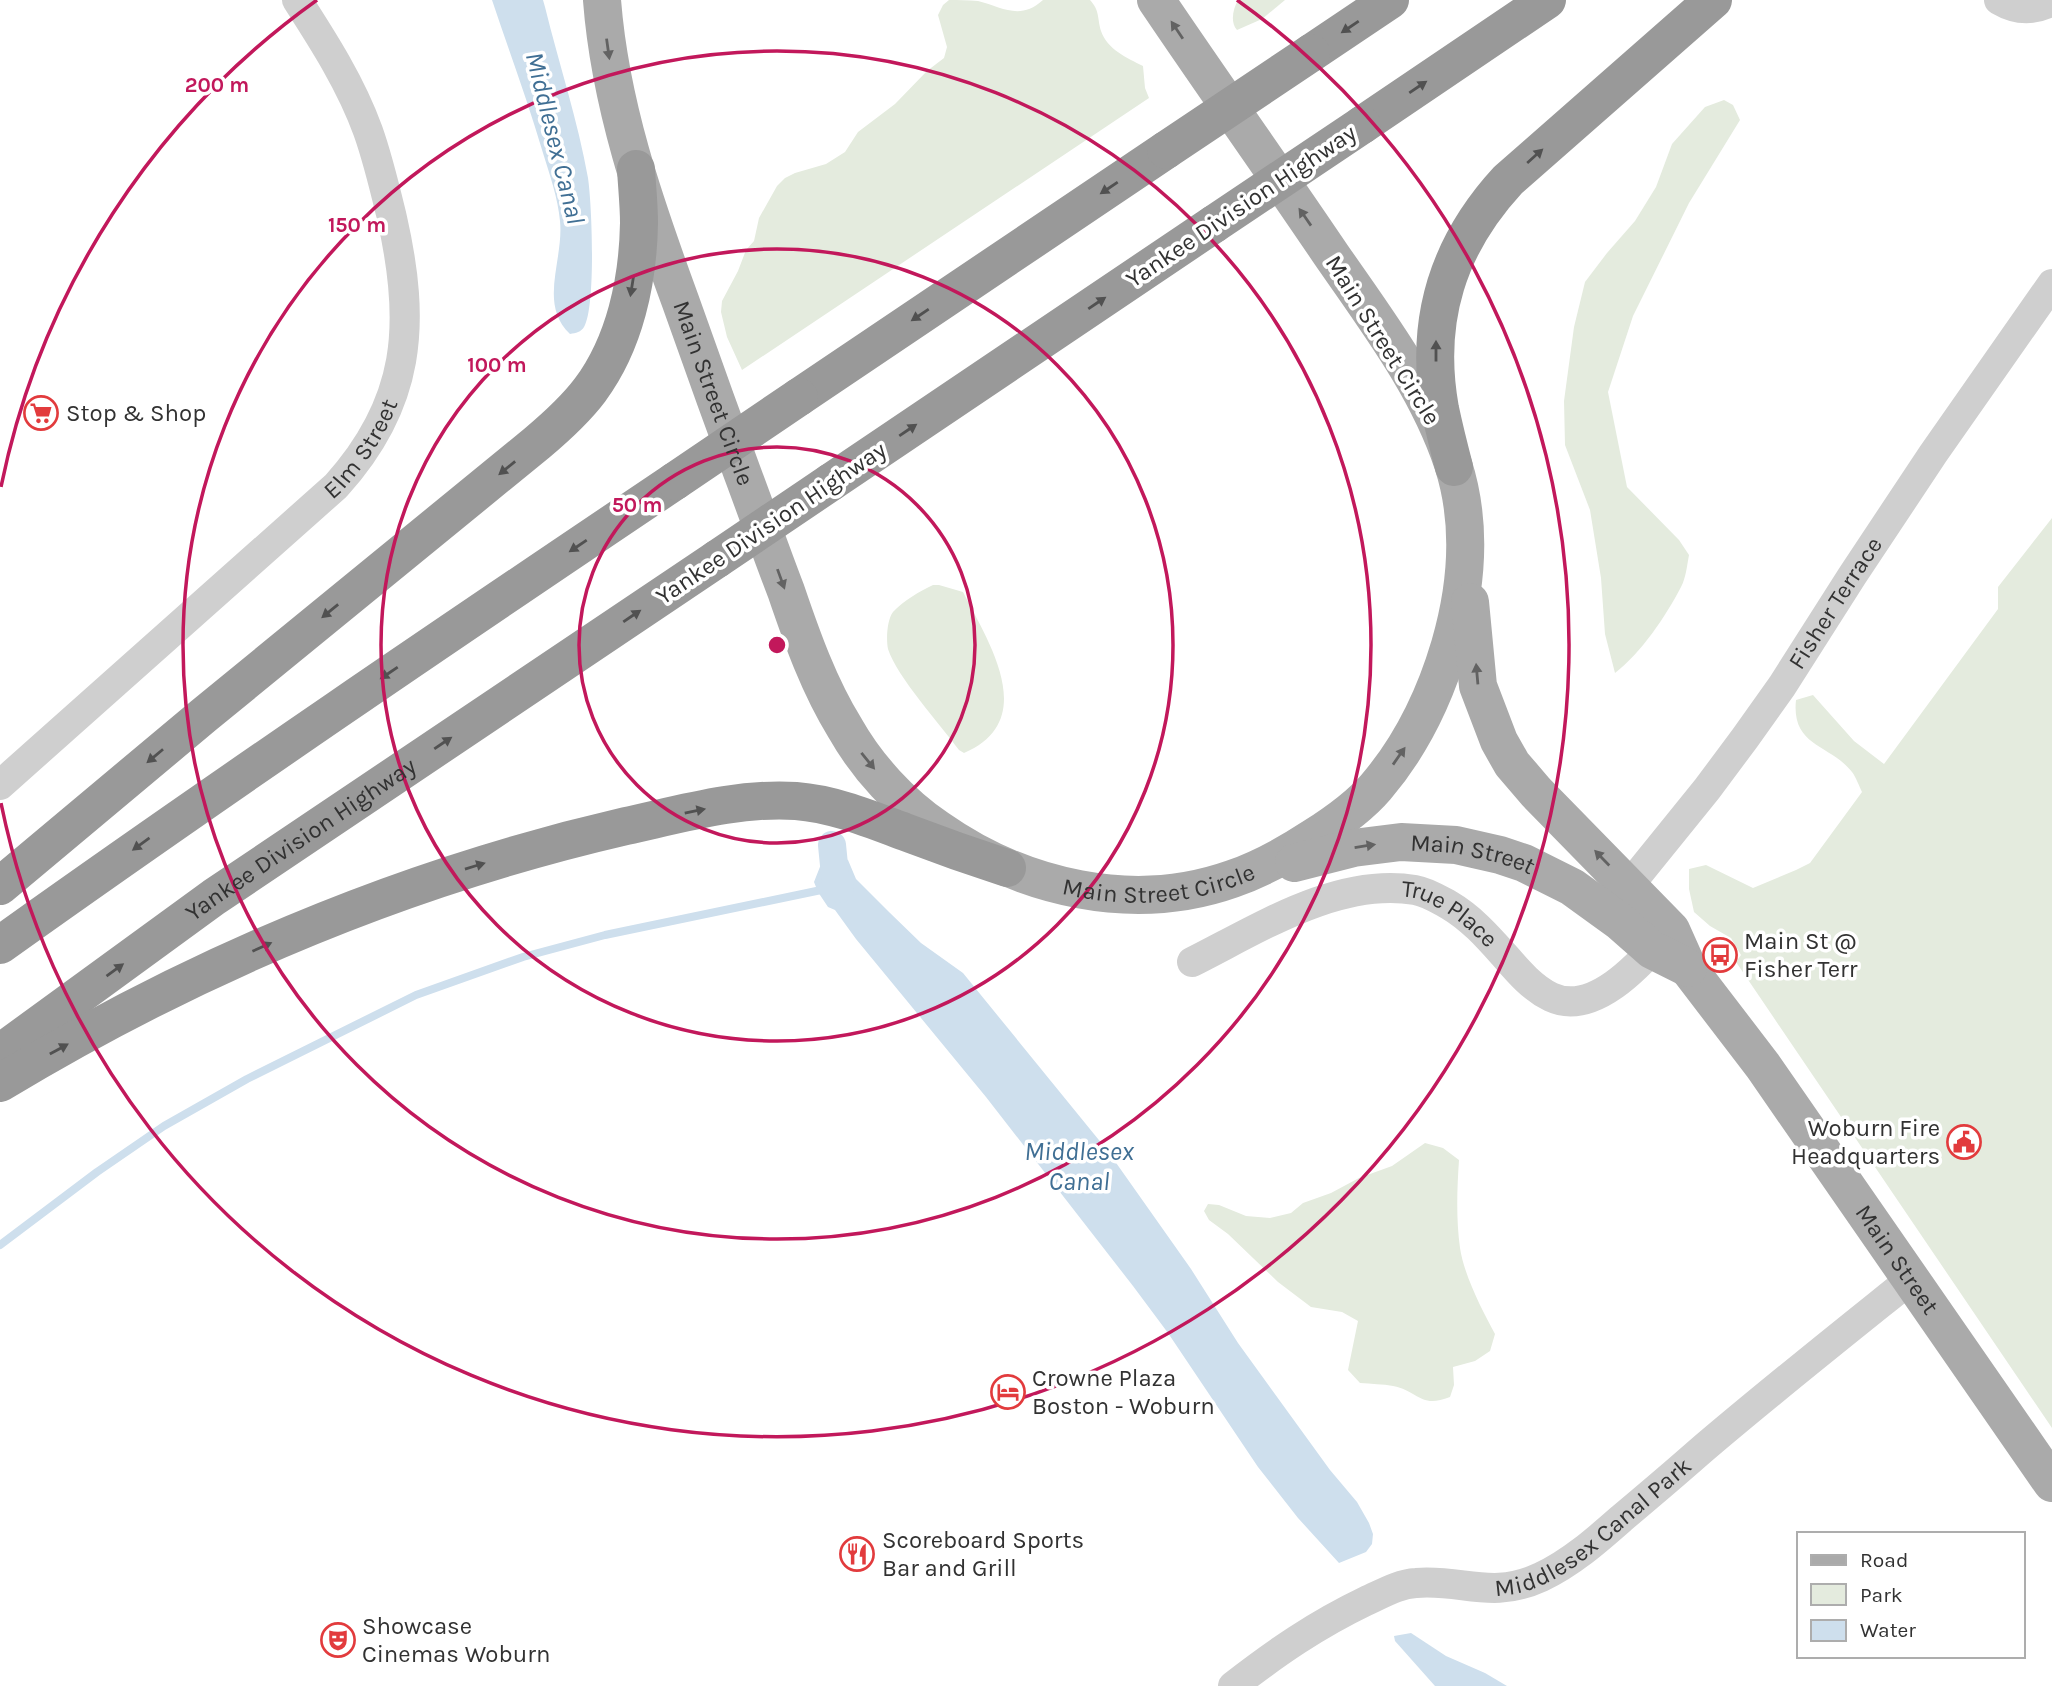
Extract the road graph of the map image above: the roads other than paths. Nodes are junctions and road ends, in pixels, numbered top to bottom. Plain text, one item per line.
1 (297, 0) edge
2 (602, 0) edge
3 (1156, 0) edge
4 (1390, 0) edge
5 (1547, 0) edge
6 (1713, 0) edge
7 (1999, 0) edge
8 (2052, 1) edge
9 (636, 169) junction
10 (2052, 284) edge
11 (1454, 467) junction
12 (1466, 561) junction
13 (6, 780) edge
14 (1007, 868) junction
15 (1228, 881) junction
16 (0, 886) edge
17 (1618, 900) junction
18 (1661, 940) junction
19 (0, 945) edge
20 (1192, 962) dead end
21 (0, 1053) edge
22 (0, 1083) edge
23 (1911, 1279) junction
24 (2052, 1483) edge
25 (1233, 1686) edge

1 - 13 street, Elm Street
2 -> 9 main road, Main Street Circle
11 -> 3 main road, Main Street Circle
4 -> 19 highway, bridge
21 -> 5 highway, Yankee Division Highway, bridge
11 -> 6 highway
7 - 8 street
9 -> 14 main road, Main Street Circle
9 -> 16 highway
10 - 17 street, Fisher Terrace
11 - 12 main road, Main Street Circle
15 -> 12 main road, Main Street Circle
17 -> 12 main road, Main Street
14 - 15 main road, Main Street Circle
22 -> 14 highway
15 -> 17 main road, Main Street
17 - 18 main road, Main Street
18 - 20 street, True Place
18 - 23 main road, Main Street
23 - 24 main road, Main Street
23 - 25 street, Middlesex Canal Park

